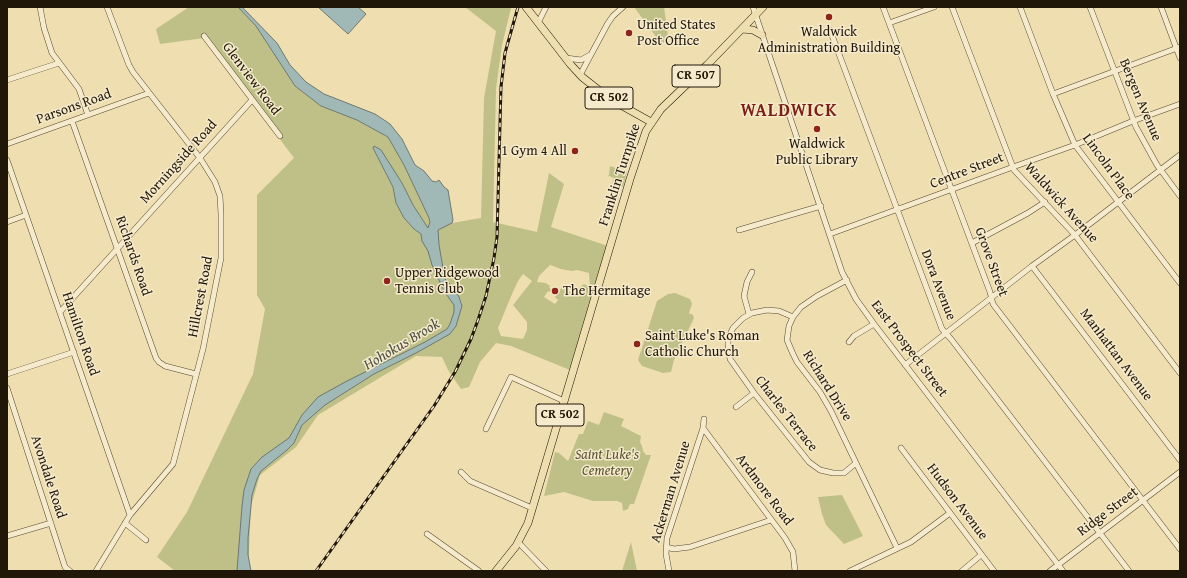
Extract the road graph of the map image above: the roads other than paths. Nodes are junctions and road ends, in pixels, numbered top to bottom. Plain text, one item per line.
1 (40, 7) edge
2 (107, 7) edge
3 (526, 7) edge
4 (546, 7) edge
5 (623, 7) edge
6 (753, 7) edge
7 (763, 7) edge
8 (883, 7) edge
9 (934, 7) edge
10 (952, 7) edge
11 (1020, 7) edge
12 (1090, 7) edge
13 (1161, 7) edge
14 (756, 14) junction
15 (538, 23) junction
16 (889, 23) junction
17 (742, 29) junction
18 (830, 30) dead end
19 (762, 34) junction
20 (204, 36) dead end
21 (1178, 48) edge
22 (591, 55) junction
23 (566, 58) junction
24 (1180, 58) edge
25 (59, 64) junction
26 (1114, 71) junction
27 (580, 75) junction
28 (7, 80) edge
29 (149, 93) junction
30 (1053, 94) junction
31 (252, 100) junction
32 (1180, 104) edge
33 (88, 115) junction
34 (72, 120) junction
35 (1133, 121) junction
36 (651, 122) junction
37 (280, 136) dead end
38 (7, 144) edge
39 (1075, 145) junction
40 (1180, 155) edge
41 (200, 158) junction
42 (7, 160) edge
43 (1013, 167) junction
44 (1160, 170) junction
45 (952, 190) junction
46 (1180, 196) edge
47 (1045, 202) junction
48 (1118, 202) junction
49 (821, 206) junction
50 (897, 210) junction
51 (26, 215) junction
52 (7, 222) edge
53 (739, 230) dead end
54 (830, 234) junction
55 (1075, 235) junction
56 (972, 243) junction
57 (117, 249) junction
58 (1032, 266) junction
59 (752, 272) dead end
60 (847, 280) junction
61 (1180, 284) edge
62 (992, 298) junction
63 (60, 312) junction
64 (749, 314) junction
65 (793, 317) junction
66 (874, 324) junction
67 (946, 333) junction
68 (849, 342) dead end
69 (74, 352) junction
70 (905, 365) junction
71 (1180, 372) edge
72 (7, 374) edge
73 (196, 374) junction
74 (7, 388) edge
75 (754, 393) junction
76 (564, 402) junction
77 (736, 407) dead end
78 (704, 420) dead end
79 (703, 428) junction
80 (486, 429) dead end
81 (901, 448) dead end
82 (1180, 460) edge
83 (856, 464) junction
84 (461, 472) dead end
85 (1180, 472) edge
86 (1143, 501) junction
87 (532, 508) junction
88 (950, 513) junction
89 (130, 515) junction
90 (771, 520) junction
91 (51, 523) junction
92 (125, 523) junction
93 (1100, 533) junction
94 (427, 534) dead end
95 (7, 536) edge
96 (146, 540) dead end
97 (518, 542) junction
98 (666, 547) junction
99 (897, 548) junction
100 (1180, 549) edge
101 (981, 555) junction
102 (1058, 564) junction
103 (70, 571) edge
104 (96, 571) edge
105 (479, 571) edge
106 (496, 571) edge
107 (546, 571) edge
108 (669, 571) edge
109 (795, 571) edge
110 (850, 571) edge
111 (962, 571) edge
112 (994, 571) edge
113 (1050, 571) edge
114 (1063, 571) edge
115 (1129, 571) edge

1 - 25 street
2 - 29 street, Hillcrest Road
3 - 15 main road, CR 502
4 - 15 street
5 - 22 street
6 - 14 street, East Prospect Street
7 - 14 main road, Franklin Turnpike / CR 507
8 - 16 street, Grove Street
9 - 16 street
10 - 43 street, Waldwick Avenue
11 - 30 street, Lincoln Place
12 - 26 street, Bergen Avenue
13 - 21 street
14 - 17 main road, Franklin Turnpike / CR 507
14 - 19 street, East Prospect Street
15 - 23 main road, CR 502
16 - 45 street, Grove Street
17 - 19 main road
17 - 36 main road, Franklin Turnpike / CR 507
18 - 50 street, Dora Avenue
19 - 49 street, East Prospect Street
20 - 31 street, Glenview Road
21 - 24 street
21 - 26 street
22 - 23 street
22 - 27 street
23 - 27 main road, CR 502
25 - 28 street
25 - 33 street
26 - 30 street
26 - 35 street, Bergen Avenue
27 - 36 main road, CR 502
29 - 33 street, Parsons Road
29 - 41 street, Hillcrest Road
30 - 39 street, Lincoln Place
31 - 37 street, Glenview Road
31 - 41 street, Morningside Road
32 - 35 street, Centre Street
33 - 34 street, Parsons Road
34 - 38 street, Parsons Road
34 - 57 street, Richards Road
35 - 39 street, Centre Street
35 - 44 street, Bergen Avenue
36 - 76 main road, Franklin Turnpike / CR 502
39 - 43 street, Centre Street
39 - 48 street, Lincoln Place
40 - 44 street
41 - 57 street, Morningside Road
41 - 73 street, Hillcrest Road
42 - 51 street, Hamilton Road
43 - 45 street, Centre Street
43 - 47 street, Waldwick Avenue
44 - 46 street, Bergen Avenue
44 - 48 street
45 - 50 street, Centre Street
45 - 56 street, Grove Street
47 - 55 street, Waldwick Avenue
47 - 56 street
48 - 55 street
48 - 61 street, Lincoln Place
49 - 53 street
49 - 54 street, East Prospect Street
50 - 54 street, Centre Street
50 - 67 street, Dora Avenue
51 - 52 street
51 - 63 street, Hamilton Road
54 - 60 street, East Prospect Street
55 - 58 street
55 - 71 street, Waldwick Avenue
56 - 62 street, Grove Street
57 - 63 street, Morningside Road
57 - 73 street, Richards Road
58 - 62 street
58 - 82 street, Manhattan Avenue
59 - 64 street
60 - 65 street, Richard Drive
60 - 66 street, East Prospect Street
62 - 67 street
62 - 86 street, Grove Street
63 - 69 street, Hamilton Road
64 - 65 street
64 - 75 street, Charles Terrace
65 - 83 street, Richard Drive
66 - 68 street
66 - 70 street, East Prospect Street
67 - 70 street
67 - 93 street, Dora Avenue
69 - 72 street
69 - 89 street, Hamilton Road
70 - 102 street, East Prospect Street
73 - 89 street, Hillcrest Road
74 - 91 street, Avondale Road
75 - 77 street
75 - 83 street, Charles Terrace
76 - 80 street
76 - 87 main road, CR 502
78 - 79 street, Ackerman Avenue
79 - 90 street, Ardmore Road
79 - 98 street, Ackerman Avenue
81 - 88 street, Hudson Avenue
83 - 99 street, Richard Drive
84 - 87 street
85 - 86 street, Ridge Street
86 - 93 street, Ridge Street
86 - 100 street, Grove Street
87 - 97 main road, CR 502
88 - 99 street
88 - 101 street, Hudson Avenue
89 - 92 street, Hillcrest Road
90 - 98 street
90 - 109 street, Ardmore Road
91 - 95 street
91 - 103 street, Avondale Road
92 - 96 street
92 - 104 street, Hillcrest Road
93 - 102 street, Ridge Street
93 - 115 street, Dora Avenue
94 - 105 street
97 - 106 main road, CR 502
97 - 107 street
98 - 108 street, Ackerman Avenue
99 - 110 street
101 - 111 street
101 - 112 street, Hudson Avenue
102 - 113 street, Ridge Street
102 - 114 street, East Prospect Street

